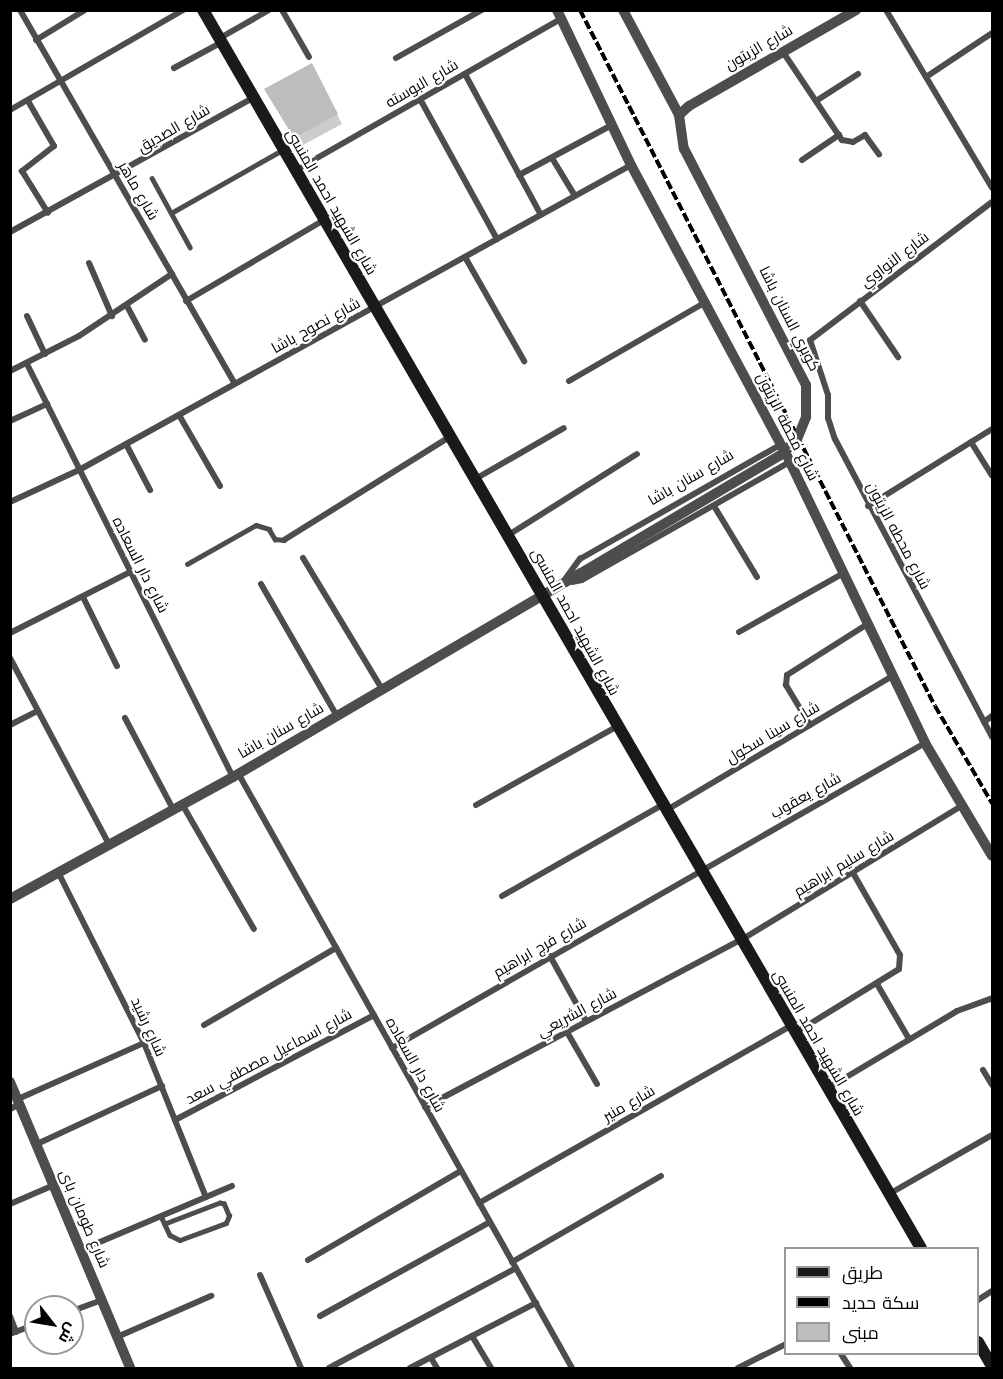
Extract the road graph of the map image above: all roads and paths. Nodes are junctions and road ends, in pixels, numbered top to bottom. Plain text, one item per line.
1 (20, 10) edge
2 (85, 10) edge
3 (183, 10) edge
4 (203, 10) edge
5 (269, 10) edge
6 (282, 10) edge
7 (482, 10) edge
8 (623, 10) edge
9 (856, 10) edge
10 (886, 10) edge
11 (559, 15) edge
12 (993, 33) edge
13 (36, 39) junction
14 (220, 40) junction
15 (783, 52) junction
16 (309, 57) dead end
17 (396, 58) dead end
18 (174, 68) dead end
19 (465, 74) junction
20 (858, 74) dead end
21 (926, 77) junction
22 (61, 83) junction
23 (253, 98) junction
24 (420, 99) junction
25 (27, 101) junction
26 (816, 101) junction
27 (10, 110) edge
28 (679, 115) junction
29 (612, 125) junction
30 (839, 135) junction
31 (284, 149) junction
32 (879, 154) dead end
33 (552, 158) junction
34 (802, 160) dead end
35 (632, 165) junction
36 (296, 171) junction
37 (519, 176) junction
38 (116, 177) junction
39 (152, 178) dead end
40 (993, 188) edge
41 (575, 196) junction
42 (993, 202) edge
43 (48, 213) junction
44 (171, 213) junction
45 (541, 215) junction
46 (324, 220) junction
47 (10, 232) edge
48 (497, 239) junction
49 (190, 247) dead end
50 (465, 257) junction
51 (88, 263) dead end
52 (172, 274) junction
53 (186, 301) junction
54 (860, 301) junction
55 (704, 303) junction
56 (127, 306) junction
57 (375, 307) junction
58 (27, 316) dead end
59 (112, 316) junction
60 (812, 336) joint
61 (145, 340) dead end
62 (45, 354) junction
63 (898, 357) dead end
64 (524, 361) dead end
65 (27, 364) junction
66 (10, 371) edge
67 (570, 381) dead end
68 (235, 384) junction
69 (47, 404) junction
70 (179, 415) junction
71 (10, 421) edge
72 (564, 429) dead end
73 (993, 429) edge
74 (452, 436) junction
75 (971, 442) junction
76 (126, 444) junction
77 (780, 445) junction
78 (637, 454) dead end
79 (790, 462) junction
80 (80, 470) junction
81 (993, 475) edge
82 (477, 478) junction
83 (220, 486) dead end
84 (150, 490) dead end
85 (10, 502) edge
86 (714, 506) junction
87 (868, 506) junction
88 (510, 534) junction
89 (284, 540) joint
90 (303, 558) dead end
91 (187, 564) dead end
92 (130, 572) junction
93 (581, 573) joint
94 (842, 574) junction
95 (757, 577) dead end
96 (563, 583) junction
97 (261, 584) dead end
98 (540, 596) junction
99 (83, 597) junction
100 (866, 625) junction
101 (739, 632) dead end
102 (10, 633) edge
103 (10, 658) edge
104 (117, 666) dead end
105 (892, 676) junction
106 (382, 689) junction
107 (38, 711) junction
108 (337, 716) junction
109 (993, 716) edge
110 (125, 718) dead end
111 (984, 722) junction
112 (10, 725) edge
113 (810, 725) junction
114 (616, 727) junction
115 (993, 737) edge
116 (925, 743) junction
117 (235, 775) junction
118 (476, 805) dead end
119 (178, 807) junction
120 (960, 807) junction
121 (664, 808) junction
122 (109, 844) junction
123 (993, 856) edge
124 (699, 869) junction
125 (58, 873) junction
126 (853, 873) junction
127 (502, 896) dead end
128 (10, 899) edge
129 (254, 929) dead end
130 (741, 940) junction
131 (336, 948) junction
132 (550, 956) junction
133 (877, 984) junction
134 (993, 998) edge
135 (374, 1015) junction
136 (586, 1022) junction
137 (204, 1025) dead end
138 (793, 1030) junction
139 (567, 1032) junction
140 (909, 1039) junction
141 (144, 1043) junction
142 (392, 1048) junction
143 (983, 1070) dead end
144 (10, 1082) edge
145 (597, 1084) dead end
146 (993, 1085) edge
147 (162, 1086) junction
148 (827, 1089) junction
149 (16, 1104) edge
150 (425, 1107) junction
151 (175, 1120) junction
152 (993, 1135) edge
153 (37, 1144) junction
154 (461, 1171) junction
155 (661, 1176) dead end
156 (54, 1185) junction
157 (232, 1186) dead end
158 (888, 1194) junction
159 (206, 1197) junction
160 (479, 1203) junction
161 (10, 1204) edge
162 (161, 1216) junction
163 (490, 1222) junction
164 (165, 1224) junction
165 (920, 1247) edge
166 (81, 1250) junction
167 (308, 1260) dead end
168 (512, 1262) junction
169 (516, 1268) junction
170 (260, 1275) dead end
171 (993, 1291) edge
172 (211, 1296) dead end
173 (979, 1299) edge
174 (102, 1300) junction
175 (536, 1303) junction
176 (84, 1307) edge
177 (10, 1316) edge
178 (320, 1316) dead end
179 (13, 1333) edge
180 (472, 1336) junction
181 (117, 1337) junction
182 (979, 1344) edge
183 (784, 1345) edge
184 (842, 1355) edge
185 (431, 1358) junction
186 (993, 1366) edge
187 (130, 1368) edge
188 (301, 1368) edge
189 (328, 1368) edge
190 (410, 1368) edge
191 (437, 1368) edge
192 (491, 1368) edge
193 (572, 1368) edge
194 (738, 1368) edge
195 (850, 1368) edge

1 - 13 street, شارع ماهر
2 - 13 street
3 - 22 street
4 - 14 main road, شارع الشهيد احمد المنسى
5 - 14 street
6 - 16 street
7 - 17 street
8 - 28 street
9 - 15 street, شارع الزيتون
10 - 21 street
11 - 19 street, شارع البوسته
11 - 29 street, شارع محطة الزيتون
12 - 21 street
13 - 22 street, شارع ماهر
14 - 18 street
14 - 23 main road, شارع الشهيد احمد المنسى
15 - 26 street
15 - 28 street, شارع الزيتون
19 - 24 street, شارع البوسته
19 - 37 street
20 - 26 street
21 - 40 street
22 - 25 street
22 - 38 street, شارع ماهر
23 - 31 main road, شارع الشهيد احمد المنسى
23 - 38 street, شارع الصديق
24 - 36 street, شارع البوسته
24 - 48 street
25 - 27 street
25 - 43 street
26 - 30 street
28 - 93 street, كوبري السنان باشا, bridge
29 - 33 street
29 - 35 street, شارع محطة الزيتون
30 - 32 street
30 - 34 street
31 - 36 main road, شارع الشهيد احمد المنسى
31 - 44 lane
33 - 37 street
33 - 41 street
35 - 41 street, شارع نصوح باشا
35 - 55 street, شارع محطة الزيتون
36 - 46 main road, شارع الشهيد احمد المنسى
37 - 45 street
38 - 43 street, شارع الصديق
38 - 52 street, شارع ماهر
39 - 44 lane
41 - 45 street, شارع نصوح باشا
42 - 54 street, شارع النواوي
43 - 47 street, شارع الصديق
44 - 49 lane
45 - 48 street, شارع نصوح باشا
46 - 53 street
46 - 57 main road, شارع الشهيد احمد المنسى
48 - 50 street, شارع نصوح باشا
50 - 57 street, شارع نصوح باشا
50 - 64 street
51 - 59 street
52 - 53 street, شارع ماهر
52 - 56 street
53 - 68 street, شارع ماهر
54 - 60 street, شارع النواوي
54 - 63 street
55 - 67 street
55 - 77 street, شارع محطة الزيتون
56 - 59 street
56 - 61 street
57 - 68 street, شارع نصوح باشا
57 - 74 main road, شارع الشهيد احمد المنسى
58 - 62 street
59 - 62 street
60 - 87 street, شارع محطه الزيتون
62 - 65 street
65 - 66 street
65 - 69 street, شارع دار السعاده
68 - 70 street, شارع نصوح باشا
69 - 71 street
69 - 80 street, شارع دار السعاده
70 - 76 street, شارع نصوح باشا
70 - 83 street
72 - 82 street
73 - 75 street
74 - 82 main road, شارع الشهيد احمد المنسى
74 - 89 street
75 - 81 street
75 - 87 street
76 - 80 street, شارع نصوح باشا
76 - 84 street
77 - 79 street, شارع محطة الزيتون
77 - 96 street, شارع سنان باشا
78 - 88 street
79 - 86 street, شارع سنان باشا
79 - 94 street, شارع محطة الزيتون
80 - 85 street, شارع نصوح باشا
80 - 92 street, شارع دار السعاده
82 - 88 main road, شارع الشهيد احمد المنسى
86 - 95 street
86 - 96 street, شارع سنان باشا
87 - 111 street, شارع محطه الزيتون
88 - 98 main road, شارع الشهيد احمد المنسى
89 - 91 lane
90 - 106 street
92 - 99 street
92 - 117 street, شارع دار السعاده
93 - 96 street, شارع سنان باشا
94 - 100 street, شارع محطة الزيتون
94 - 101 street
96 - 98 street, شارع سنان باشا
97 - 108 street
98 - 106 street, شارع سنان باشا
98 - 114 main road, شارع الشهيد احمد المنسى
99 - 102 street
99 - 104 street
100 - 105 street, شارع محطة الزيتون
100 - 113 street
103 - 107 street
105 - 113 street, شارع سينا سكول
105 - 116 street, شارع محطة الزيتون
106 - 108 street, شارع سنان باشا
107 - 112 street
107 - 122 street
108 - 117 street, شارع سنان باشا
109 - 111 street
110 - 119 street
111 - 115 street, شارع محطه الزيتون
113 - 121 street, شارع سينا سكول
114 - 118 street
114 - 121 main road, شارع الشهيد احمد المنسى
116 - 120 street, شارع محطة الزيتون
116 - 124 street, شارع يعقوب
117 - 119 street, شارع سنان باشا
117 - 131 street, شارع دار السعاده
119 - 122 street, شارع سنان باشا
119 - 129 street
120 - 123 street, شارع محطة الزيتون
120 - 126 street, شارع سليم ابراهيم
121 - 124 main road, شارع الشهيد احمد المنسى
121 - 127 street, شارع سينا سكول
122 - 125 street, شارع سنان باشا
124 - 130 main road, شارع الشهيد احمد المنسى
124 - 132 street, شارع فرج ابراهيم
125 - 128 street, شارع سنان باشا
125 - 141 street, شارع رشيد
126 - 130 street, شارع سليم ابراهيم
126 - 133 street, شارع منير
130 - 136 street, شارع الشريعي
130 - 138 main road, شارع الشهيد احمد المنسى
131 - 135 street, شارع دار السعاده
131 - 137 street
132 - 136 street
132 - 142 street, شارع فرج ابراهيم
133 - 138 street, شارع منير
133 - 140 street
134 - 140 street
135 - 142 street, شارع دار السعاده
135 - 151 street, شارع اسماعيل مصطفي سعد
136 - 139 street, شارع الشريعي
138 - 148 main road, شارع الشهيد احمد المنسى
138 - 160 street, شارع منير
139 - 145 street
139 - 150 street, شارع الشريعي
140 - 148 street
141 - 147 street, شارع رشيد
141 - 149 street
142 - 150 street, شارع دار السعاده
143 - 146 street
144 - 149 street, شارع طومان باى
147 - 151 street, شارع رشيد
147 - 153 street
148 - 158 main road, شارع الشهيد احمد المنسى
149 - 153 street, شارع طومان باى
150 - 154 street, شارع دار السعاده
151 - 159 street, شارع رشيد
152 - 158 street
153 - 156 street, شارع طومان باى
154 - 160 street, شارع دار السعاده
154 - 167 street
155 - 168 street
156 - 161 street
156 - 166 street, شارع طومان باى
157 - 159 street
158 - 165 main road, شارع الشهيد احمد المنسى
159 - 162 street
160 - 163 street, شارع دار السعاده
162 - 164 lane
162 - 166 street
163 - 168 street, شارع دار السعاده
163 - 178 street
164 - 164 lane
166 - 174 street, شارع طومان باى
168 - 169 street, شارع دار السعاده
169 - 175 street, شارع دار السعاده
169 - 189 street
170 - 188 street
171 - 173 street
172 - 181 street
174 - 176 street
174 - 181 street, شارع طومان باى
175 - 180 street
175 - 193 street, شارع دار السعاده
177 - 179 street
180 - 185 street
180 - 192 street
181 - 187 street, شارع طومان باى
182 - 186 main road
183 - 194 street
184 - 195 street
185 - 190 street
185 - 191 street

